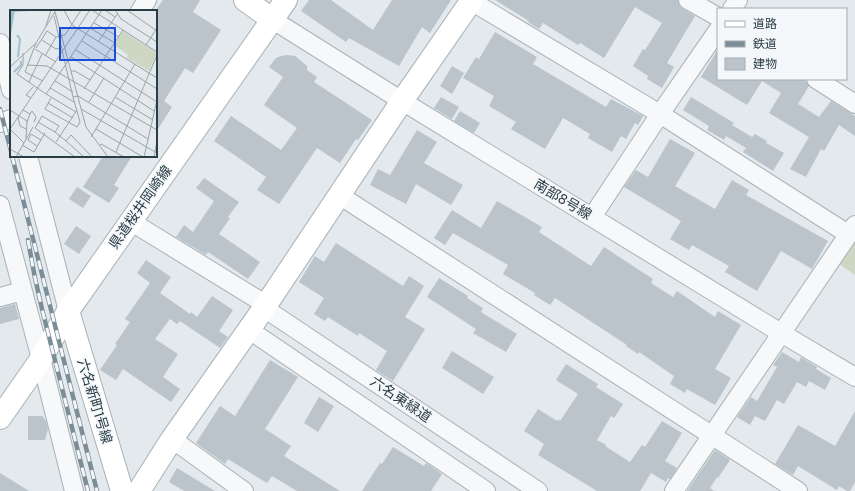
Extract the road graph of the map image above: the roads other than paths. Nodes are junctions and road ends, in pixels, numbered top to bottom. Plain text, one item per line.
1 (147, 0) edge
2 (245, 0) edge
3 (286, 0) edge
4 (688, 0) edge
5 (472, 1) edge
6 (141, 10) edge
7 (717, 16) edge
8 (273, 20) junction
9 (717, 31) edge
10 (0, 43) edge
11 (818, 80) edge
12 (10, 86) edge
13 (402, 101) junction
14 (855, 104) edge
15 (660, 114) junction
16 (10, 119) edge
17 (0, 123) edge
18 (28, 157) edge
19 (339, 195) junction
20 (0, 205) edge
21 (592, 217) junction
22 (130, 221) junction
23 (852, 229) edge
24 (22, 291) junction
25 (0, 297) edge
26 (264, 306) junction
27 (68, 311) junction
28 (248, 329) junction
29 (782, 333) junction
30 (41, 359) junction
31 (855, 377) edge
32 (0, 418) edge
33 (713, 435) junction
34 (172, 439) junction
35 (74, 491) edge
36 (122, 491) edge
37 (138, 491) edge
38 (244, 491) edge
39 (486, 491) edge
40 (538, 491) edge
41 (674, 491) edge
42 (798, 491) edge

1 - 6 street
2 - 8 street
3 - 8 street, 県道桜井岡崎線
4 - 7 street
5 - 13 street
5 - 15 street
8 - 13 street, 南部8号線
8 - 22 street, 県道桜井岡崎線
9 - 15 street
10 - 12 street
11 - 14 street
13 - 19 street
13 - 21 street, 南部8号線
15 - 21 street
15 - 23 street
16 - 17 street
18 - 27 street
19 - 26 street
19 - 33 street
20 - 24 street
21 - 29 street, 南部8号線
22 - 26 street, 六名東緑道
22 - 27 street, 県道桜井岡崎線
23 - 29 street
24 - 25 street
24 - 30 street
26 - 28 street
26 - 40 street, 六名東緑道
27 - 30 street, 県道桜井岡崎線
27 - 36 street, 六名新町1号線
28 - 34 street
28 - 39 street, 六名東緑道
29 - 31 street, 南部8号線
29 - 33 street
30 - 32 street, 県道桜井岡崎線
30 - 35 street
33 - 41 street
33 - 42 street
34 - 37 street
34 - 38 street

